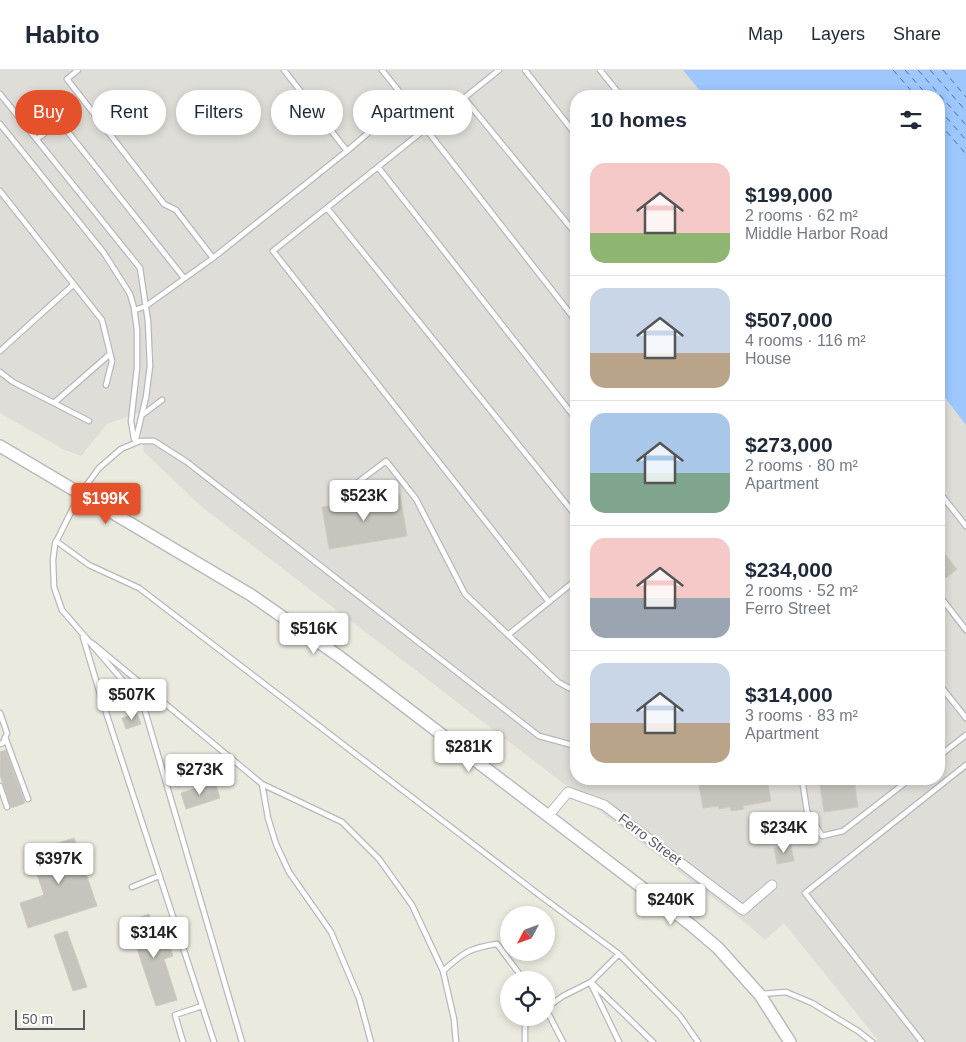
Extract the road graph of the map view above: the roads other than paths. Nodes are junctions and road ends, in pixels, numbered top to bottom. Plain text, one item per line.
1 (78, 70) edge
2 (284, 70) edge
3 (382, 70) edge
4 (499, 70) edge
5 (525, 70) edge
6 (600, 70) edge
7 (616, 90) edge
8 (472, 92) edge
9 (0, 94) edge
10 (472, 108) edge
11 (0, 124) edge
12 (570, 127) edge
13 (418, 135) edge
14 (431, 135) edge
15 (37, 139) junction
16 (348, 151) junction
17 (378, 167) junction
18 (0, 191) edge
19 (327, 208) junction
20 (570, 227) edge
21 (213, 258) junction
22 (184, 278) junction
23 (74, 285) junction
24 (146, 306) junction
25 (134, 310) junction
26 (570, 313) edge
27 (0, 351) edge
28 (110, 354) junction
29 (0, 372) edge
30 (106, 385) dead end
31 (162, 400) dead end
32 (54, 403) junction
33 (570, 411) edge
34 (142, 415) junction
35 (89, 421) dead end
36 (135, 443) junction
37 (0, 446) edge
38 (80, 494) junction
39 (340, 495) dead end
40 (945, 500) edge
41 (570, 509) edge
42 (966, 526) edge
43 (56, 541) junction
44 (570, 585) edge
45 (549, 602) junction
46 (945, 604) edge
47 (966, 630) edge
48 (82, 635) junction
49 (508, 635) junction
50 (570, 688) edge
51 (945, 692) edge
52 (0, 712) edge
53 (966, 718) edge
54 (966, 735) edge
55 (5, 737) junction
56 (0, 744) edge
57 (570, 744) edge
58 (945, 751) edge
59 (966, 765) edge
60 (945, 782) edge
61 (262, 784) junction
62 (803, 785) edge
63 (902, 785) edge
64 (941, 785) edge
65 (0, 786) edge
66 (28, 800) dead end
67 (7, 807) dead end
68 (548, 816) junction
69 (160, 876) junction
70 (772, 885) dead end
71 (132, 887) dead end
72 (619, 954) junction
73 (443, 971) junction
74 (517, 971) edge
75 (591, 982) junction
76 (760, 995) junction
77 (555, 1002) edge
78 (202, 1006) junction
79 (525, 1026) edge
80 (555, 1026) edge
81 (183, 1042) edge
82 (214, 1042) edge
83 (242, 1042) edge
84 (370, 1042) edge
85 (456, 1042) edge
86 (525, 1042) edge
87 (563, 1042) edge
88 (619, 1042) edge
89 (653, 1042) edge
90 (698, 1042) edge
91 (790, 1042) edge
92 (872, 1042) edge
93 (922, 1042) edge

1 - 21 lane
2 - 16 lane
3 - 16 lane
4 - 8 lane
5 - 12 lane
6 - 7 lane
9 - 15 lane
10 - 20 lane
11 - 25 lane
13 - 17 lane
14 - 26 lane
15 - 22 lane
15 - 24 lane
16 - 21 lane
17 - 19 lane
17 - 33 lane
18 - 23 lane
19 - 41 lane
19 - 45 lane
21 - 22 lane
22 - 24 lane
23 - 27 lane
23 - 28 lane
24 - 25 lane
24 - 34 lane
25 - 36 lane
28 - 30 lane
28 - 32 lane
29 - 32 lane
31 - 34 lane
32 - 35 lane
34 - 36 lane
36 - 38 lane
36 - 57 lane
37 - 38 main road
38 - 43 lane
38 - 68 main road
39 - 49 lane
40 - 42 lane
43 - 48 lane
43 - 72 lane
44 - 45 lane
45 - 49 lane
46 - 47 lane
48 - 61 lane
48 - 69 lane
48 - 83 lane
49 - 50 lane
51 - 53 lane
52 - 55 lane
54 - 58 lane
55 - 56 lane
55 - 66 lane
59 - 60 lane
61 - 73 lane
61 - 84 lane
62 - 63 lane
64 - 93 lane
65 - 67 lane
68 - 70 street, Ferro Street
68 - 76 main road
69 - 71 lane
69 - 78 lane
72 - 75 lane
72 - 90 lane
73 - 74 lane
73 - 85 lane
75 - 77 lane
75 - 88 lane
75 - 89 lane
76 - 91 main road
76 - 92 lane
78 - 81 lane
78 - 82 lane
79 - 86 lane
80 - 87 lane

